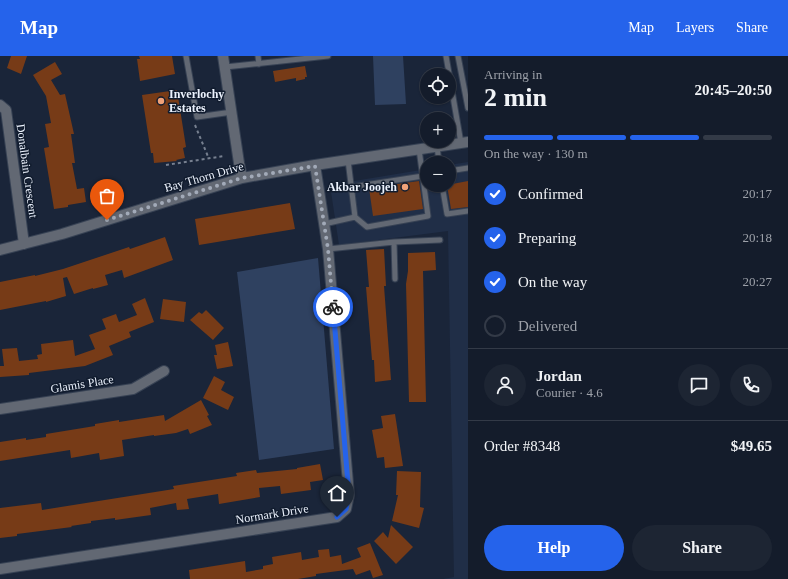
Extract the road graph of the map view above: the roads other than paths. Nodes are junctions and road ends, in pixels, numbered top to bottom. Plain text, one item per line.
1 (186, 56) edge
2 (223, 56) edge
3 (258, 56) edge
4 (328, 56) edge
5 (446, 56) edge
6 (458, 56) edge
7 (259, 64) junction
8 (225, 67) junction
9 (0, 105) edge
10 (468, 108) edge
11 (232, 112) junction
12 (464, 142) edge
13 (425, 148) edge
14 (419, 149) junction
15 (420, 156) edge
16 (348, 160) junction
17 (315, 166) junction
18 (468, 168) edge
19 (456, 171) edge
20 (420, 177) edge
21 (242, 178) junction
22 (352, 188) junction
23 (425, 192) edge
24 (443, 192) edge
25 (468, 211) edge
26 (355, 217) junction
27 (324, 224) junction
28 (440, 240) dead end
29 (394, 242) junction
30 (24, 244) junction
31 (328, 249) junction
32 (0, 250) edge
33 (395, 279) dead end
34 (164, 371) dead end
35 (0, 409) edge
36 (0, 569) edge

1 - 11 lane
2 - 8 street
3 - 7 lane
4 - 7 lane
5 - 12 lane
6 - 10 lane
7 - 8 lane
8 - 11 street
9 - 30 street, Donalbain Crescent
11 - 21 street
13 - 14 street, Bay Thorn Drive
14 - 15 lane
14 - 16 street, Bay Thorn Drive
16 - 17 street, Bay Thorn Drive
16 - 22 lane
17 - 21 street, Bay Thorn Drive
17 - 27 street, Normark Drive
18 - 19 lane
20 - 22 lane
21 - 30 street, Bay Thorn Drive
22 - 26 lane
23 - 26 lane
24 - 25 lane
26 - 27 lane
27 - 31 street, Normark Drive
28 - 29 lane
29 - 31 lane
29 - 33 lane
30 - 32 street, Bay Thorn Drive
31 - 36 street, Normark Drive
34 - 35 street, Glamis Place

